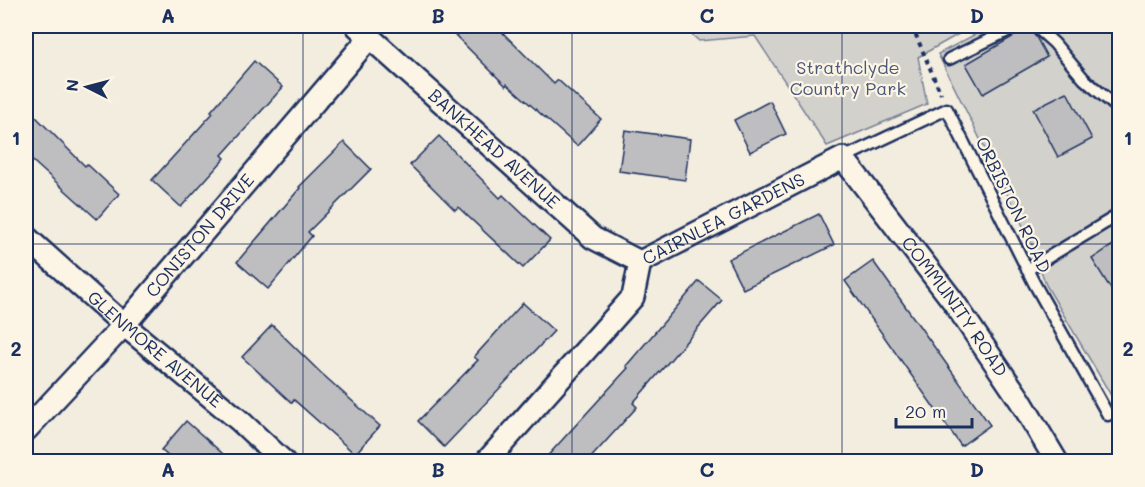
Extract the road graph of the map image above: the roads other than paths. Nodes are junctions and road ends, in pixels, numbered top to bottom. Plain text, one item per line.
1 (1018, 26) edge
2 (1035, 26) edge
3 (364, 31) edge
4 (949, 59) dead end
5 (1119, 110) edge
6 (843, 158) junction
7 (1119, 214) edge
8 (26, 237) edge
9 (640, 261) junction
10 (1027, 270) junction
11 (124, 325) junction
12 (1108, 416) dead end
13 (26, 430) edge
14 (284, 462) edge
15 (486, 462) edge
16 (1057, 462) edge

1 - 4 lane
2 - 5 lane
3 - 9 street, BANKHEAD AVENUE
3 - 11 street, CONISTON DRIVE
6 - 9 street, CAIRNLEA GARDENS
6 - 10 lane, ORBISTON ROAD
6 - 16 street, COMMUNITY ROAD
7 - 10 lane
8 - 11 street, GLENMORE AVENUE
9 - 15 street, CAIRNLEA GARDENS
10 - 12 lane, ORBISTON ROAD
11 - 13 street, CONISTON DRIVE
11 - 14 street, GLENMORE AVENUE

